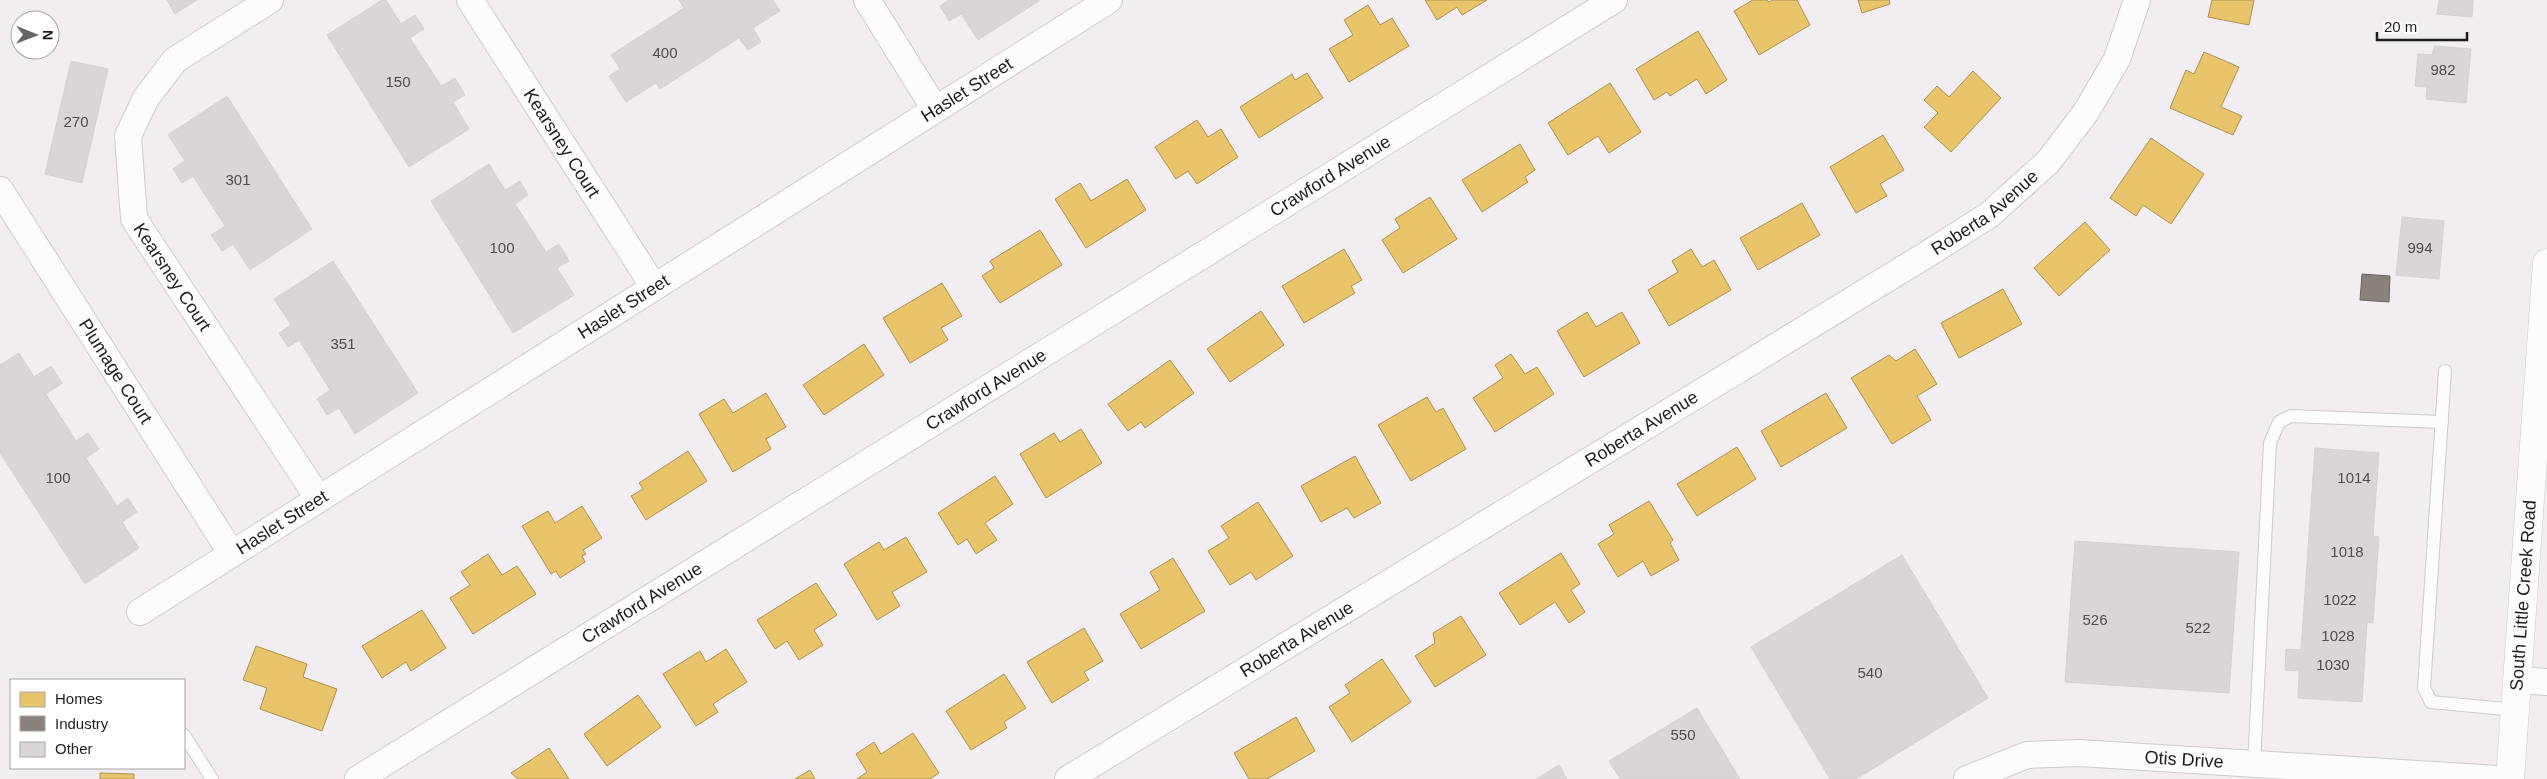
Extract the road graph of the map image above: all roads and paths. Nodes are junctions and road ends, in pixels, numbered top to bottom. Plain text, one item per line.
1 (270, 0) edge
2 (470, 0) edge
3 (867, 0) edge
4 (1109, 0) edge
5 (1614, 0) edge
6 (2137, 0) edge
7 (935, 109) junction
8 (0, 190) edge
9 (2547, 263) edge
10 (654, 287) junction
11 (2445, 371) dead end
12 (2442, 422) junction
13 (319, 499) junction
14 (232, 554) junction
15 (140, 612) dead end
16 (2518, 680) junction
17 (2547, 682) edge
18 (2516, 710) junction
19 (185, 737) edge
20 (2253, 772) edge
21 (212, 779) edge
22 (358, 779) edge
23 (1068, 779) edge
24 (1967, 779) edge
25 (2498, 779) edge
26 (2510, 779) edge

1 - 13 street, Kearsney Court
2 - 10 street, Kearsney Court
3 - 7 street
4 - 7 street, Haslet Street
5 - 22 street, Crawford Avenue
6 - 23 street, Roberta Avenue
7 - 10 street, Haslet Street
8 - 14 street, Plumage Court
9 - 16 street, South Little Creek Road
10 - 13 street, Haslet Street
11 - 12 lane
12 - 18 lane
12 - 20 lane
13 - 14 street, Haslet Street
14 - 15 street, Haslet Street
16 - 17 street
16 - 18 street, South Little Creek Road
18 - 26 street, South Little Creek Road
19 - 21 lane
20 - 24 street, Otis Drive
20 - 25 street, Otis Drive

